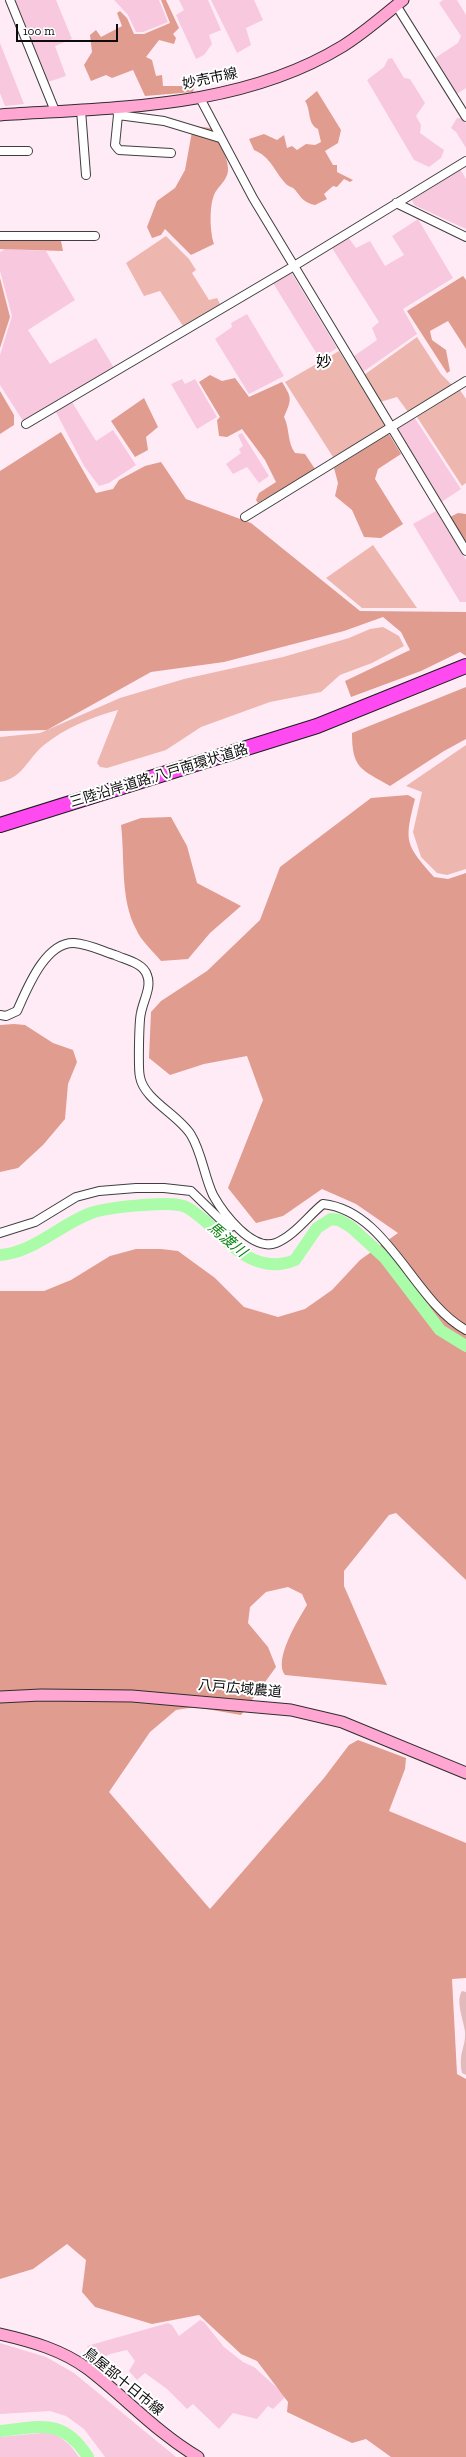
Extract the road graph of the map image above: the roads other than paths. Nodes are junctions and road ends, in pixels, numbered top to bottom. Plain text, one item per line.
1 (10, 0) edge
2 (400, 3) edge
3 (200, 98) junction
4 (81, 110) junction
5 (56, 111) junction
6 (117, 111) junction
7 (0, 115) edge
8 (466, 117) edge
9 (220, 138) junction
10 (0, 151) edge
11 (28, 151) dead end
12 (171, 153) dead end
13 (466, 161) edge
14 (86, 175) dead end
15 (396, 203) junction
16 (0, 236) edge
17 (95, 236) dead end
18 (466, 237) edge
19 (294, 266) junction
20 (466, 381) edge
21 (26, 424) dead end
22 (391, 427) junction
23 (245, 517) dead end
24 (466, 551) edge
25 (466, 666) edge
26 (466, 675) edge
27 (317, 726) junction
28 (0, 825) edge
29 (0, 1015) edge
30 (235, 1225) junction
31 (0, 1233) edge
32 (466, 1330) edge
33 (0, 1697) edge
34 (466, 1773) edge
35 (0, 2334) edge
36 (198, 2457) edge

1 - 5 street
2 - 3 main road, 妙売市線
2 - 8 street
3 - 6 main road, 妙売市線
3 - 9 street
4 - 5 main road, 妙売市線
4 - 6 main road, 妙売市線
4 - 14 street
5 - 7 main road, 妙売市線
6 - 9 street
6 - 12 street
9 - 19 street
10 - 11 street
13 - 15 street
15 - 18 street
15 - 19 street
16 - 17 street
19 - 21 street
19 - 22 street
20 - 22 street
22 - 23 street
22 - 24 street
25 - 27 highway, 三陸沿岸道路;八戸南環状道路
26 - 27 highway, 三陸沿岸道路;八戸南環状道路
27 - 28 highway, 三陸沿岸道路;八戸南環状道路
29 - 30 street
30 - 31 street
30 - 32 street
33 - 34 main road, 八戸広域農道
35 - 36 main road, 鳥屋部十日市線

